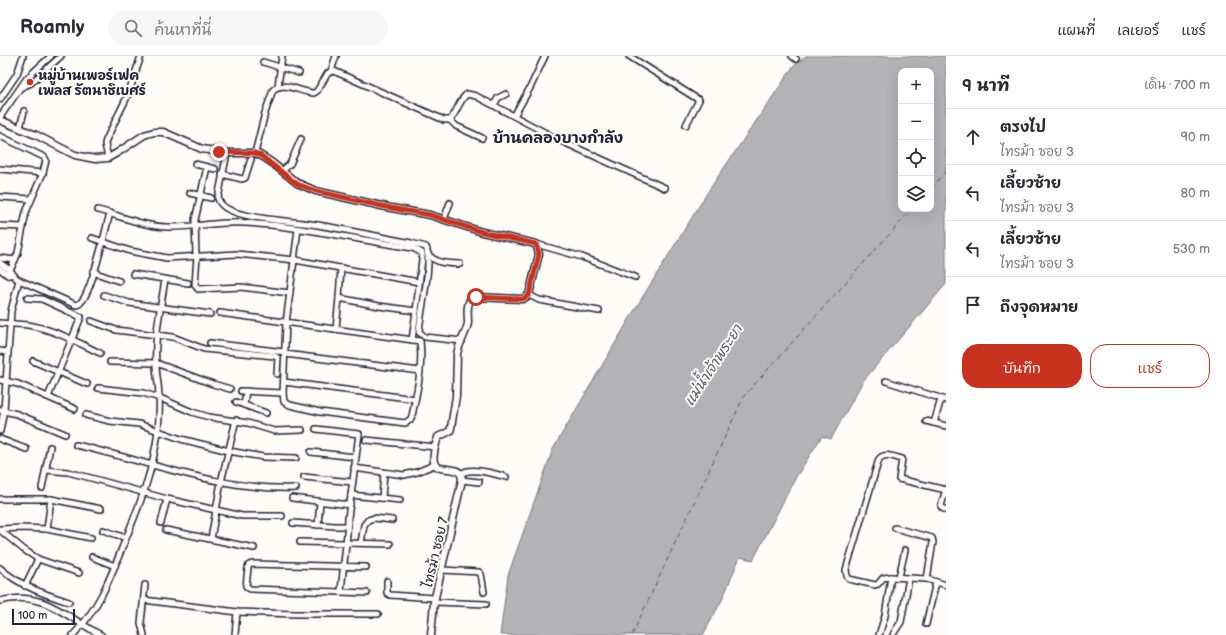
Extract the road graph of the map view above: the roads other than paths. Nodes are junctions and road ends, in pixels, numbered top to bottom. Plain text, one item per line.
1 (23, 56) edge
2 (51, 56) edge
3 (61, 56) edge
4 (141, 56) edge
5 (282, 56) edge
6 (336, 56) edge
7 (546, 56) edge
8 (629, 56) edge
9 (263, 62) dead end
10 (281, 66) junction
11 (331, 71) junction
12 (299, 73) dead end
13 (280, 86) junction
14 (22, 87) junction
15 (506, 94) dead end
16 (0, 99) edge
17 (494, 105) junction
18 (24, 111) dead end
19 (514, 116) junction
20 (0, 118) edge
21 (450, 120) junction
22 (686, 125) dead end
23 (20, 128) junction
24 (0, 136) edge
25 (301, 138) dead end
26 (482, 138) dead end
27 (227, 153) junction
28 (255, 153) junction
29 (108, 158) junction
30 (251, 159) dead end
31 (195, 164) dead end
32 (207, 167) junction
33 (0, 169) edge
34 (215, 169) dead end
35 (282, 171) junction
36 (43, 174) junction
37 (222, 174) junction
38 (665, 188) dead end
39 (190, 193) dead end
40 (200, 196) junction
41 (0, 197) edge
42 (211, 198) dead end
43 (31, 199) junction
44 (450, 203) dead end
45 (98, 210) dead end
46 (110, 214) junction
47 (444, 219) junction
48 (0, 226) edge
49 (195, 226) junction
50 (23, 227) junction
51 (298, 229) junction
52 (92, 238) dead end
53 (103, 242) junction
54 (536, 244) junction
55 (428, 254) junction
56 (197, 256) junction
57 (0, 258) edge
58 (15, 260) junction
59 (294, 260) junction
60 (0, 263) edge
61 (460, 264) dead end
62 (341, 268) junction
63 (0, 270) edge
64 (93, 272) junction
65 (10, 273) junction
66 (133, 274) dead end
67 (635, 277) dead end
68 (165, 279) junction
69 (19, 280) junction
70 (120, 281) dead end
71 (419, 282) junction
72 (188, 283) dead end
73 (290, 293) junction
74 (104, 295) dead end
75 (529, 295) junction
76 (26, 298) dead end
77 (339, 298) junction
78 (161, 307) junction
79 (599, 311) dead end
80 (416, 312) junction
81 (220, 313) dead end
82 (210, 314) dead end
83 (91, 321) dead end
84 (0, 323) edge
85 (286, 323) junction
86 (10, 324) junction
87 (336, 329) junction
88 (157, 335) junction
89 (72, 339) junction
90 (412, 340) junction
91 (462, 341) junction
92 (210, 343) dead end
93 (0, 351) edge
94 (8, 352) junction
95 (100, 353) dead end
96 (285, 353) junction
97 (33, 361) dead end
98 (110, 362) dead end
99 (156, 363) junction
100 (420, 371) junction
101 (59, 372) junction
102 (277, 374) dead end
103 (3, 380) edge
104 (886, 381) dead end
105 (284, 382) junction
106 (87, 384) dead end
107 (98, 388) dead end
108 (230, 389) dead end
109 (283, 394) junction
110 (48, 398) junction
111 (160, 398) junction
112 (415, 399) junction
113 (944, 399) edge
114 (236, 402) dead end
115 (244, 405) junction
116 (75, 409) dead end
117 (2, 410) edge
118 (266, 413) dead end
119 (86, 415) dead end
120 (236, 420) junction
121 (926, 421) dead end
122 (934, 423) junction
123 (946, 426) edge
124 (316, 429) dead end
125 (302, 430) dead end
126 (0, 431) edge
127 (158, 431) junction
128 (65, 434) dead end
129 (0, 439) edge
130 (366, 440) dead end
131 (76, 445) dead end
132 (50, 447) dead end
133 (435, 447) junction
134 (26, 449) dead end
135 (229, 451) junction
136 (311, 452) dead end
137 (355, 457) junction
138 (296, 458) dead end
139 (151, 464) junction
140 (434, 464) junction
141 (354, 468) junction
142 (46, 470) junction
143 (384, 473) junction
144 (462, 477) junction
145 (506, 477) dead end
146 (304, 478) dead end
147 (221, 482) junction
148 (352, 482) junction
149 (480, 482) dead end
150 (42, 488) dead end
151 (296, 488) dead end
152 (946, 490) edge
153 (143, 493) junction
154 (351, 495) junction
155 (292, 498) dead end
156 (382, 498) junction
157 (0, 499) edge
158 (51, 499) junction
159 (166, 499) junction
160 (400, 500) dead end
161 (320, 502) junction
162 (350, 505) junction
163 (101, 509) dead end
164 (216, 510) junction
165 (946, 510) edge
166 (282, 516) dead end
167 (392, 520) dead end
168 (161, 523) dead end
169 (293, 523) dead end
170 (318, 525) junction
171 (348, 526) junction
172 (14, 528) junction
173 (895, 528) dead end
174 (0, 529) edge
175 (47, 529) junction
176 (103, 530) dead end
177 (166, 530) dead end
178 (9, 538) junction
179 (91, 538) dead end
180 (126, 538) junction
181 (210, 539) junction
182 (300, 542) dead end
183 (346, 543) junction
184 (361, 543) junction
185 (390, 544) dead end
186 (254, 548) dead end
187 (905, 550) dead end
188 (92, 557) dead end
189 (38, 559) junction
190 (115, 566) junction
191 (343, 567) junction
192 (0, 568) edge
193 (366, 568) dead end
194 (442, 570) junction
195 (78, 573) dead end
196 (890, 577) junction
197 (899, 577) junction
198 (909, 578) junction
199 (927, 578) junction
200 (387, 581) dead end
201 (936, 582) junction
202 (145, 585) dead end
203 (946, 585) edge
204 (25, 586) junction
205 (341, 592) junction
206 (484, 592) dead end
207 (367, 593) dead end
208 (144, 600) junction
209 (435, 600) junction
210 (0, 601) edge
211 (69, 602) dead end
212 (486, 604) dead end
213 (237, 612) junction
214 (378, 614) dead end
215 (926, 624) dead end
216 (84, 625) junction
217 (73, 635) edge
218 (101, 635) edge
219 (144, 635) edge
220 (235, 635) edge
221 (431, 635) edge
222 (879, 635) edge
223 (893, 635) edge

1 - 16 street
2 - 14 street
3 - 14 street
4 - 29 street
5 - 10 street
6 - 11 street
7 - 19 street
8 - 22 street
9 - 10 street
10 - 12 street
10 - 13 street
11 - 13 street
11 - 21 street
13 - 28 street
14 - 20 street
15 - 17 street
17 - 19 street
17 - 21 street
18 - 23 street
19 - 38 street
20 - 23 street
21 - 26 street
23 - 29 street
24 - 36 street
25 - 35 street
27 - 28 street
27 - 29 street
27 - 37 street
28 - 35 street
30 - 37 street
31 - 32 street
32 - 34 street
32 - 40 street
33 - 36 street
35 - 47 street
36 - 43 street
37 - 55 street
39 - 40 street
40 - 42 street
40 - 49 street
41 - 43 street
43 - 50 street
44 - 47 street
45 - 46 street
46 - 49 street
46 - 53 street
47 - 54 street
48 - 50 street
49 - 51 street
49 - 56 street
50 - 58 street
51 - 59 street
51 - 71 street
52 - 53 street
53 - 56 street
53 - 64 street
54 - 67 street
54 - 75 street
55 - 61 street
55 - 91 street
56 - 59 street
56 - 73 street
57 - 58 street
58 - 65 street
59 - 62 street
59 - 73 street
60 - 65 street
62 - 71 street
62 - 77 street
63 - 65 street
64 - 69 street
64 - 70 street
65 - 69 street
66 - 68 street
68 - 72 street
68 - 78 street
69 - 86 street
71 - 80 street
73 - 85 street
74 - 78 street
75 - 79 street
75 - 91 street
76 - 89 street
77 - 80 street
77 - 87 street
78 - 82 street
78 - 88 street
80 - 90 street
81 - 85 street
83 - 88 street
84 - 86 street
85 - 87 street
85 - 96 street
86 - 89 street
86 - 94 street
87 - 90 street
88 - 99 street
88 - 102 street
89 - 95 street
89 - 101 street
90 - 100 street
91 - 133 street
92 - 96 street
93 - 94 street
94 - 103 street
96 - 100 street
96 - 105 street
97 - 101 street
98 - 99 street
99 - 108 street
99 - 111 street
100 - 112 street
101 - 106 street
101 - 110 street
103 - 110 street
103 - 117 street
104 - 113 street
105 - 109 street
105 - 112 street
107 - 111 street
109 - 112 street
109 - 115 street
110 - 116 street
111 - 120 street
111 - 127 street
113 - 122 street
114 - 115 street
115 - 118 street
117 - 126 street
117 - 128 street
119 - 127 street
120 - 125 street
120 - 135 street
121 - 122 street
122 - 123 street
124 - 137 street
127 - 135 street
127 - 139 street
129 - 134 street
130 - 133 street
131 - 139 street
132 - 142 street
133 - 140 street
135 - 138 street
135 - 147 street
136 - 137 street
137 - 141 street
139 - 147 street
139 - 153 street
140 - 143 street
140 - 144 street
141 - 143 street
141 - 148 street
142 - 150 street
142 - 153 street
143 - 156 street
144 - 145 street
144 - 149 street
144 - 194 street, ไทรม้า ซอย 7
146 - 148 street
147 - 151 street
147 - 164 street
148 - 154 street
152 - 165 street
152 - 196 street
153 - 159 street
153 - 180 street
154 - 156 street
154 - 162 street
155 - 161 street
156 - 160 street
157 - 158 street
158 - 163 street
158 - 175 street
159 - 164 street
159 - 168 street
161 - 162 street
161 - 170 street
162 - 171 street
164 - 166 street
164 - 181 street
167 - 184 street
169 - 170 street
170 - 171 street
171 - 183 street
172 - 174 street
172 - 175 street
172 - 178 street
173 - 199 street
174 - 178 street
175 - 179 street
176 - 180 street
177 - 181 street
178 - 189 street
180 - 190 street
181 - 186 street
182 - 183 street
183 - 184 street
183 - 191 street
184 - 185 street
187 - 197 street
188 - 190 street
189 - 195 street
189 - 204 street
190 - 216 street
191 - 193 street
191 - 205 street
191 - 205 street
192 - 204 street
194 - 206 street
194 - 209 street, ไทรม้า ซอย 7
196 - 197 street
196 - 222 street
197 - 198 street
198 - 199 street
198 - 223 street
199 - 201 street
200 - 209 street
201 - 203 street
201 - 215 street
202 - 208 street
204 - 211 street
205 - 207 street
208 - 213 street
208 - 219 street
209 - 212 street
209 - 221 street, ไทรม้า ซอย 7
210 - 216 street
213 - 214 street
213 - 220 street
216 - 217 street
216 - 218 street

